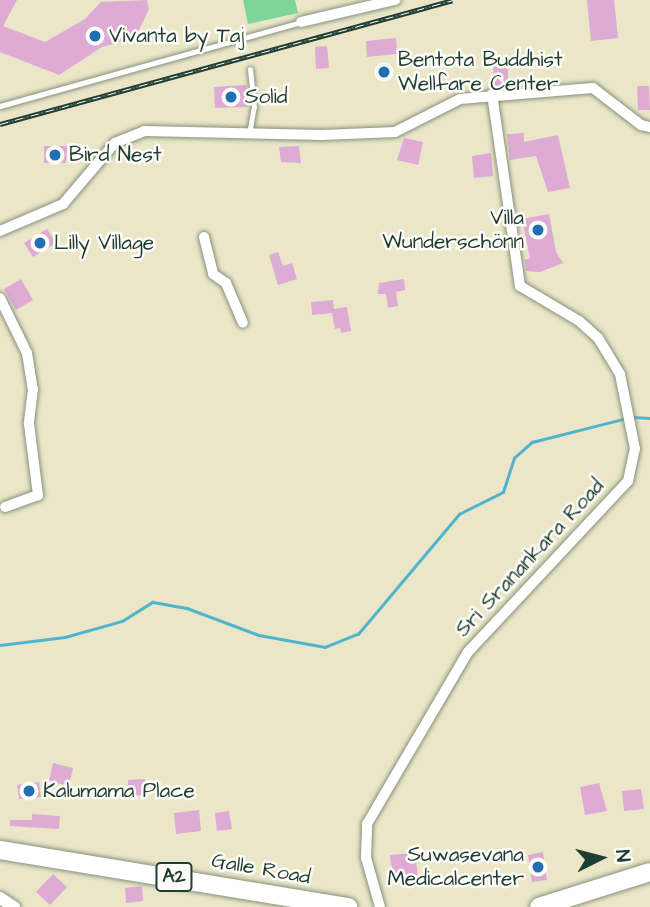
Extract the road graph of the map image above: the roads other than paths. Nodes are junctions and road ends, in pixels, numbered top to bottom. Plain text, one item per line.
1 (395, 0) edge
2 (301, 22) joint
3 (250, 69) dead end
4 (492, 94) junction
5 (0, 106) edge
6 (650, 127) edge
7 (249, 134) junction
8 (0, 231) edge
9 (204, 237) dead end
10 (0, 298) edge
11 (243, 323) dead end
12 (5, 507) dead end
13 (0, 850) edge
14 (650, 872) edge
15 (0, 898) edge
16 (14, 907) edge
17 (348, 907) edge
18 (380, 907) edge
19 (539, 907) edge

1 - 2 street
2 - 5 lane
3 - 7 lane
4 - 6 street
4 - 7 street
4 - 18 street, Sri Sranankara Road
7 - 8 street
9 - 11 street
10 - 12 street
13 - 17 highway, Galle Road / A2
14 - 19 highway
15 - 16 street

